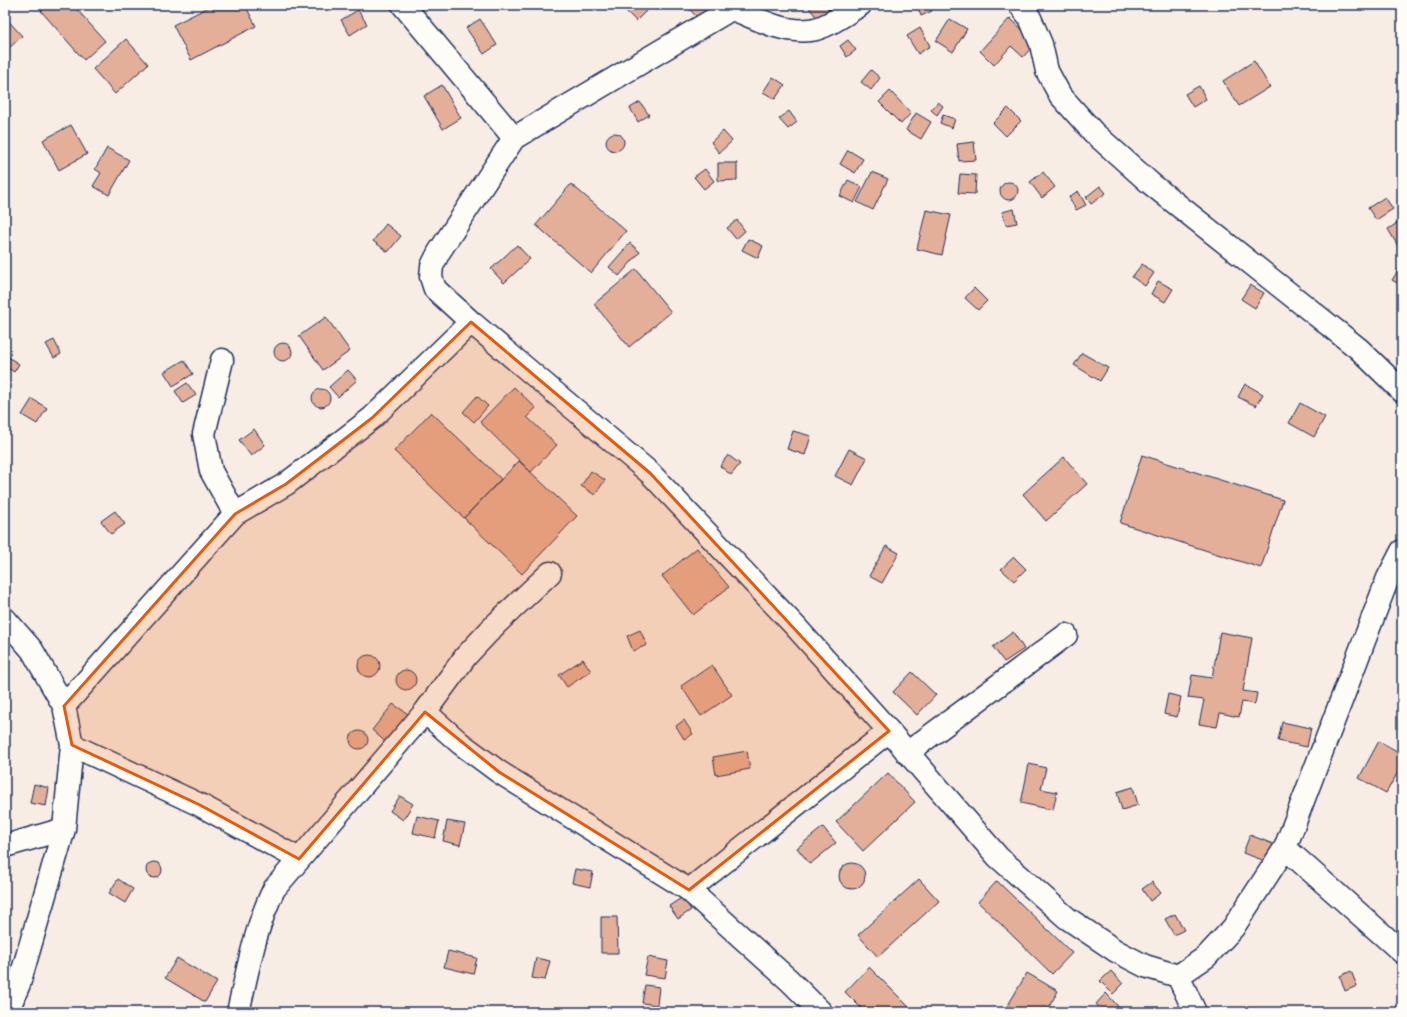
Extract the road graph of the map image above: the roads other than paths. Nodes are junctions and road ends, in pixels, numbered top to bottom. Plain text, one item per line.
1 (403, 5) edge
2 (860, 5) edge
3 (1020, 5) edge
4 (735, 7) edge
5 (514, 138) junction
6 (471, 322) junction
7 (222, 360) dead end
8 (1402, 391) edge
9 (235, 514) junction
10 (1402, 551) edge
11 (550, 573) dead end
12 (5, 619) edge
13 (1066, 635) dead end
14 (64, 706) junction
15 (425, 712) junction
16 (889, 731) junction
17 (72, 745) junction
18 (907, 753) junction
19 (64, 829) junction
20 (5, 846) edge
21 (1285, 848) junction
22 (299, 859) junction
23 (689, 890) junction
24 (1402, 952) edge
25 (1178, 976) junction
26 (7, 1012) edge
27 (238, 1012) edge
28 (821, 1012) edge
29 (1195, 1012) edge

1 - 5 street
2 - 4 street
3 - 8 street
4 - 5 street
5 - 6 street
6 - 9 street
6 - 16 street
7 - 9 street
9 - 14 street
10 - 21 street
11 - 15 street
12 - 14 street
13 - 18 street
14 - 17 street
15 - 22 street
15 - 23 street
16 - 18 street
16 - 23 street
17 - 19 street
17 - 22 street
18 - 25 street
19 - 20 street
19 - 26 street
21 - 24 street
21 - 25 street
22 - 27 street
23 - 28 street
25 - 29 street

